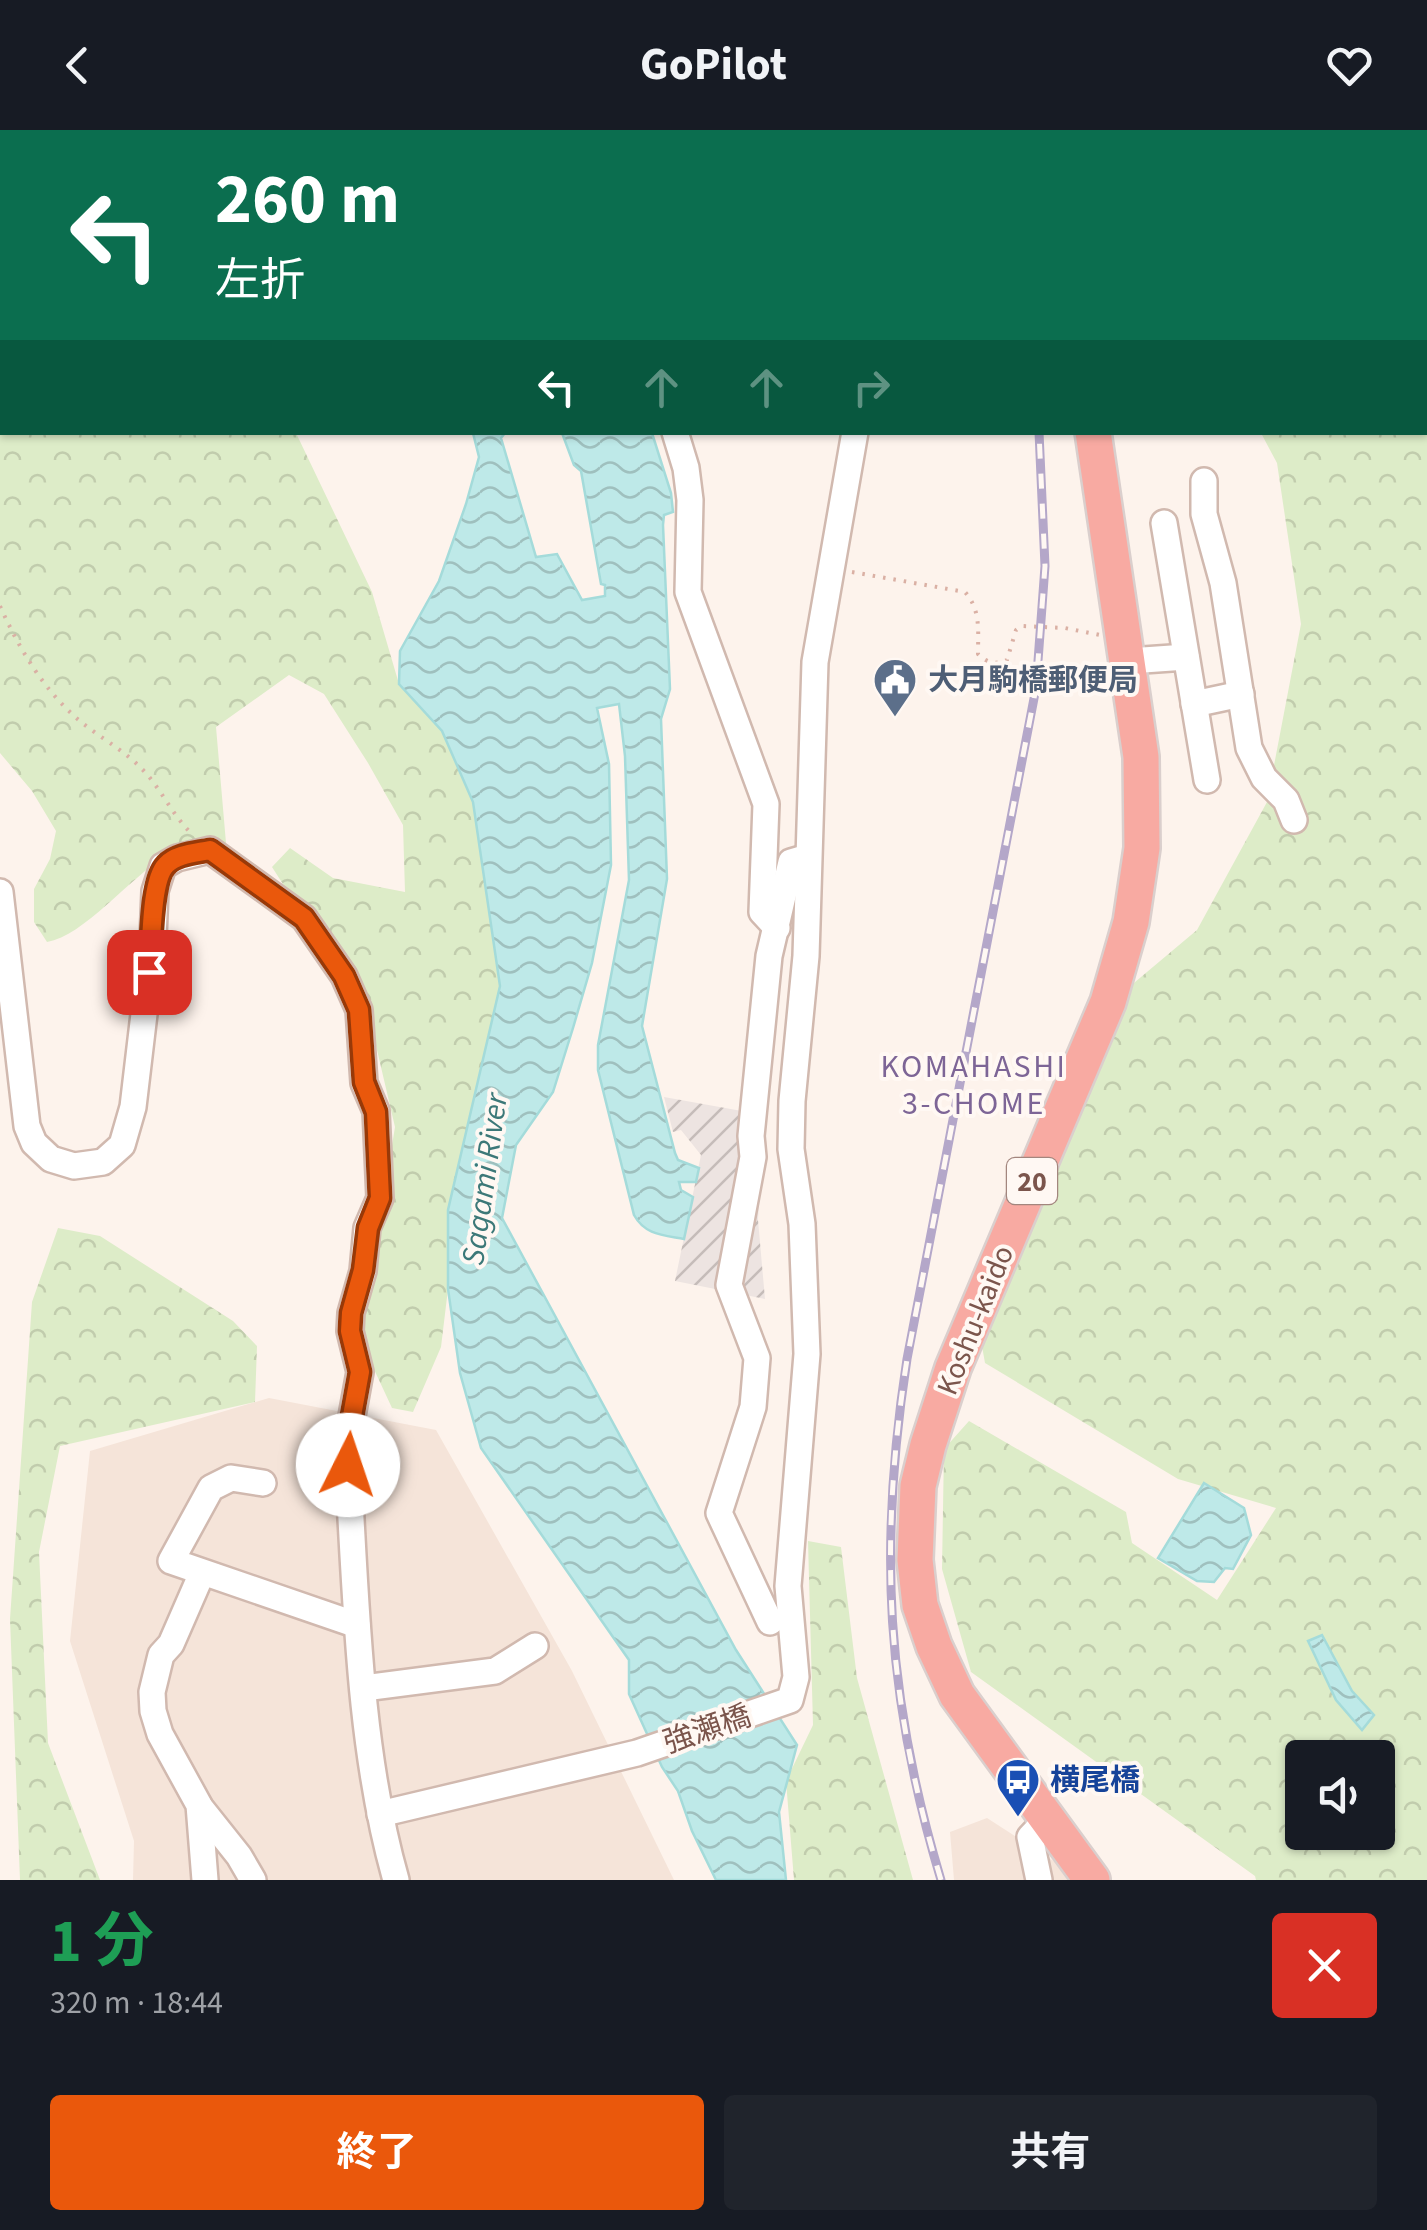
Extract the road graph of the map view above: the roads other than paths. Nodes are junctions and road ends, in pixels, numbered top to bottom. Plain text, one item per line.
1 (676, 435) edge
2 (854, 435) edge
3 (1094, 435) edge
4 (1204, 481) dead end
5 (1164, 523) dead end
6 (1186, 657) junction
7 (1128, 662) junction
8 (1240, 694) junction
9 (1194, 704) junction
10 (1207, 780) dead end
11 (1294, 820) dead end
12 (808, 857) junction
13 (0, 892) edge
14 (777, 928) junction
15 (264, 1482) dead end
16 (202, 1573) junction
17 (770, 1622) dead end
18 (357, 1625) junction
19 (535, 1646) dead end
20 (364, 1688) junction
21 (199, 1806) junction
22 (380, 1814) junction
23 (1046, 1820) junction
24 (204, 1880) edge
25 (253, 1880) edge
26 (396, 1880) edge
27 (1040, 1880) edge
28 (1092, 1880) edge

1 - 14 street
2 - 12 street
3 - 7 highway, Koshu-kaido / 20
4 - 8 street
5 - 6 street
6 - 7 street
6 - 9 street
7 - 23 highway, Koshu-kaido / 20
8 - 9 street
8 - 11 street
9 - 10 street
12 - 14 street
12 - 22 street, 強瀬橋
13 - 18 street
14 - 17 street
15 - 16 street
16 - 18 street
16 - 21 street
18 - 20 street
19 - 20 street
20 - 22 street
21 - 24 street
21 - 25 street
22 - 26 street
23 - 27 street
23 - 28 highway, Koshu-kaido / 20

